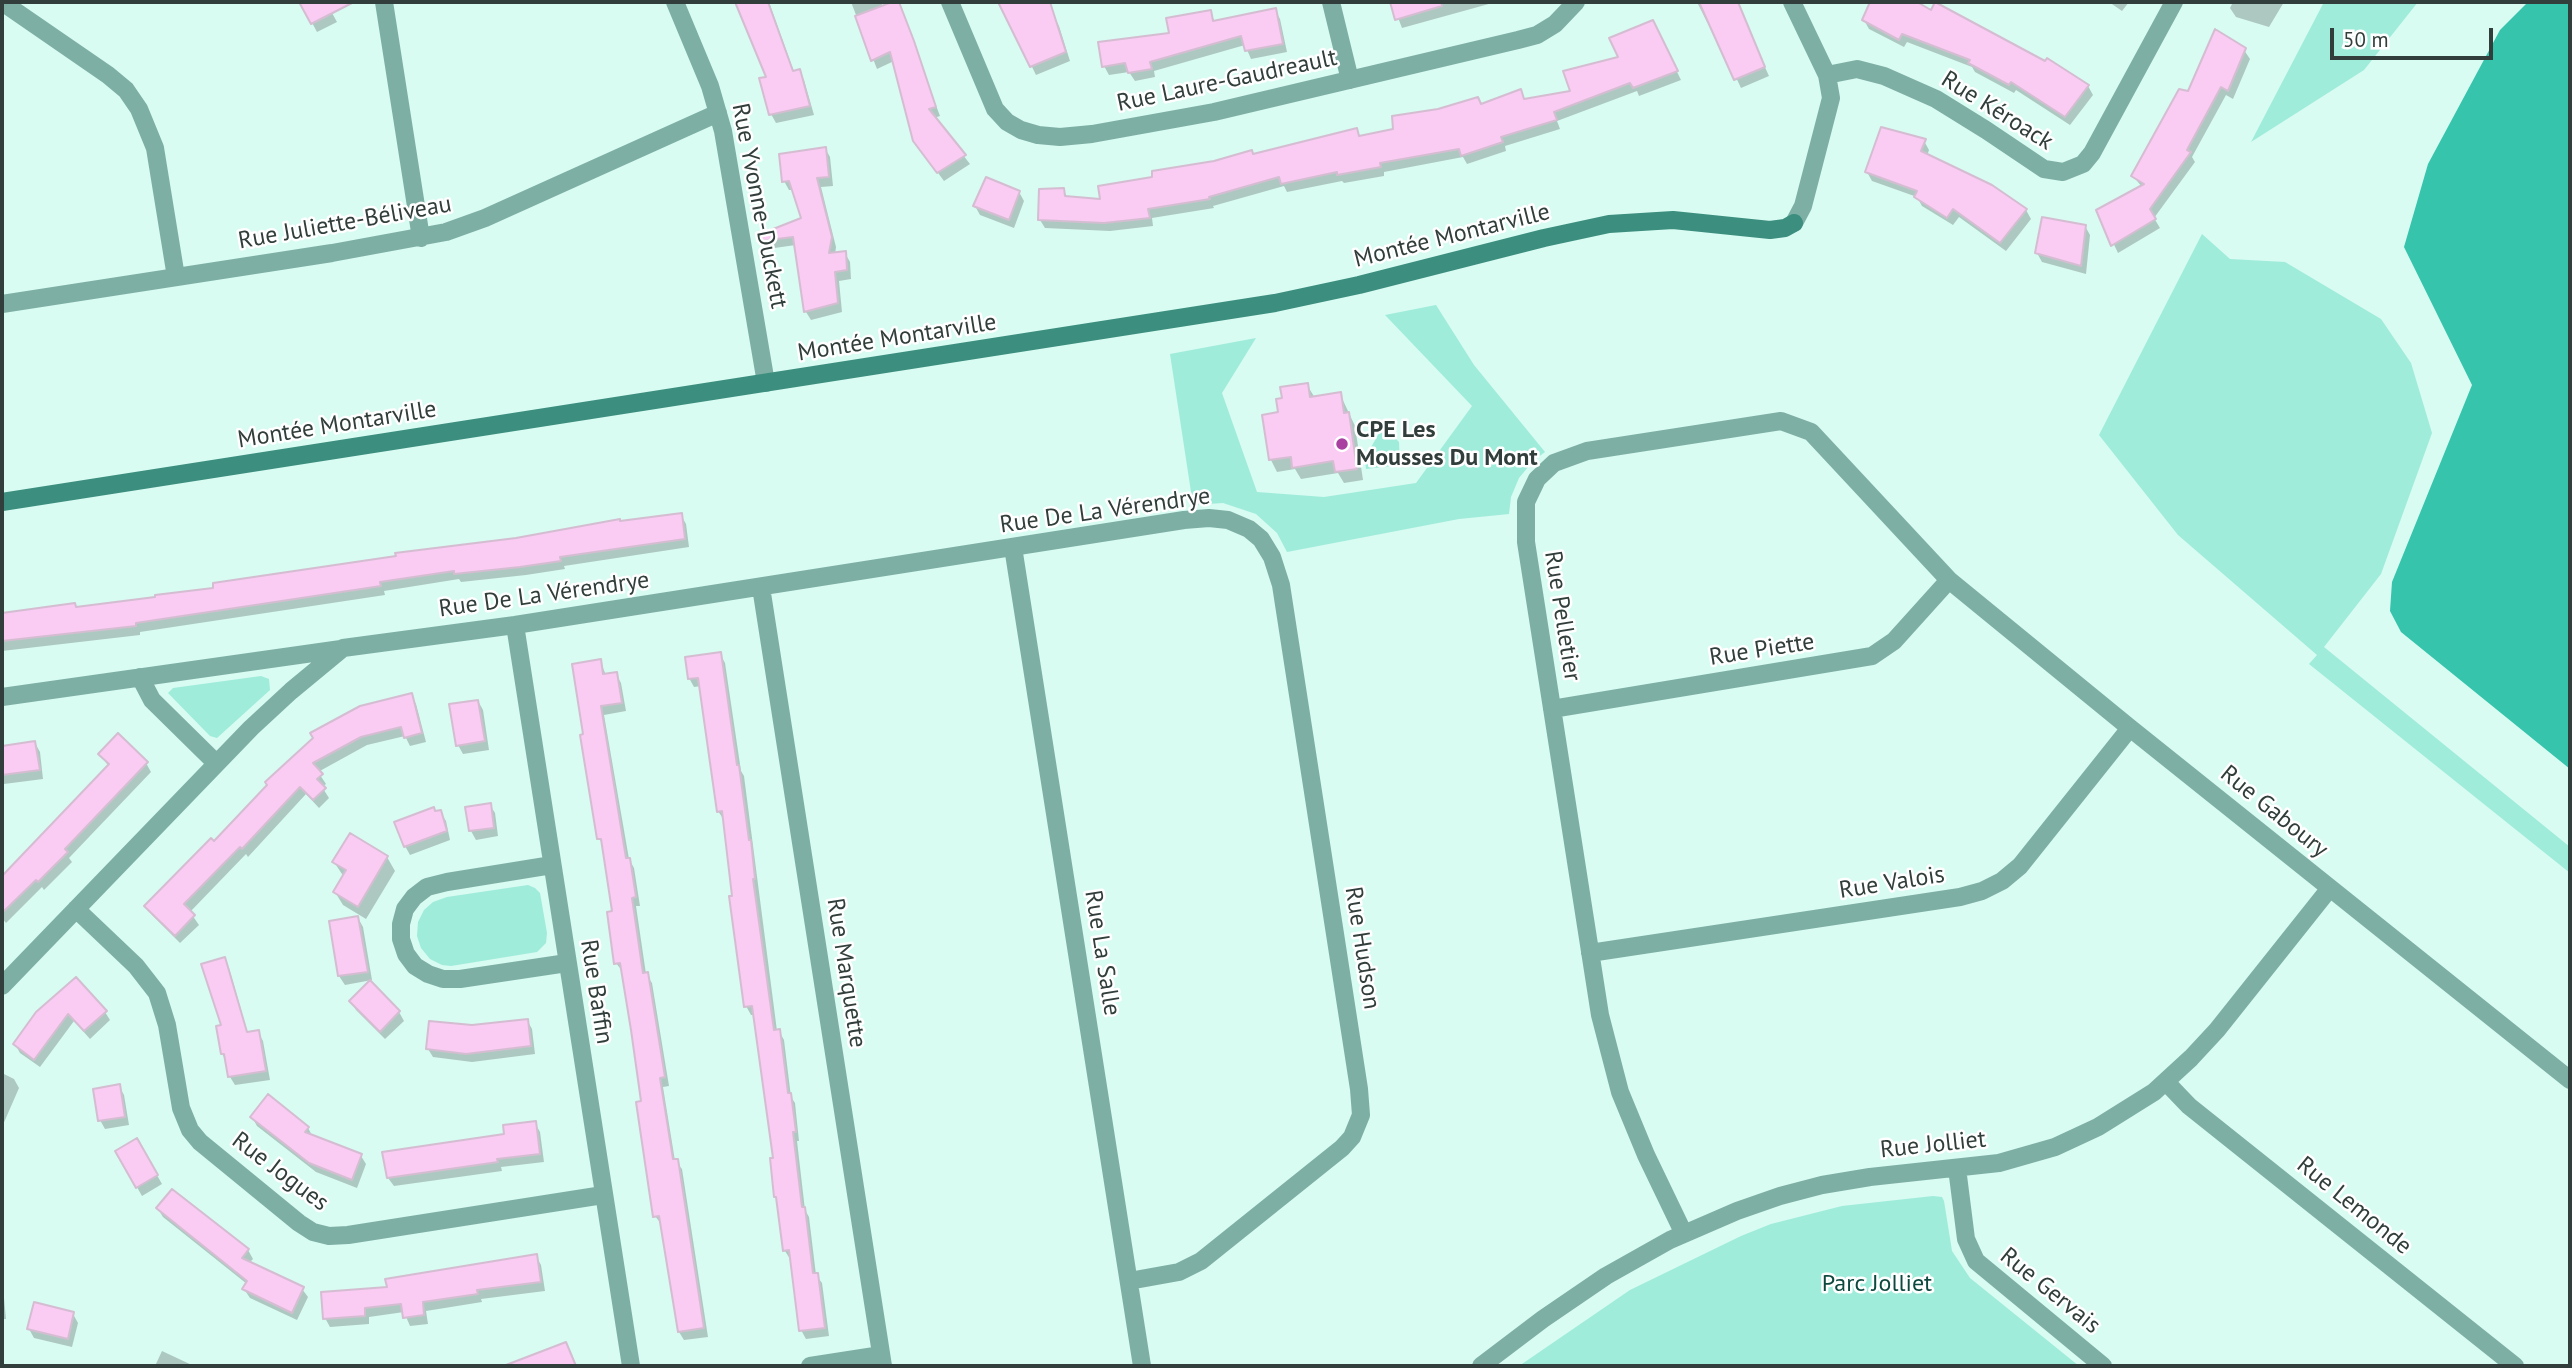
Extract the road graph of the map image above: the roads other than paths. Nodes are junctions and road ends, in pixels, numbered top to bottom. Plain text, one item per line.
1 (2, 2) edge
2 (384, 2) edge
3 (676, 2) edge
4 (950, 2) edge
5 (1331, 2) edge
6 (1576, 2) edge
7 (1792, 2) edge
8 (2174, 2) edge
9 (1827, 75) junction
10 (1350, 80) junction
11 (719, 113) junction
12 (421, 238) junction
13 (176, 277) junction
14 (2, 304) edge
15 (766, 383) junction
16 (2, 502) edge
17 (1228, 520) joint
18 (1013, 547) junction
19 (1949, 580) junction
20 (761, 586) junction
21 (515, 625) junction
22 (343, 648) junction
23 (139, 677) junction
24 (2, 697) edge
25 (1552, 709) junction
26 (2130, 728) junction
27 (216, 763) junction
28 (552, 865) junction
29 (2330, 888) junction
30 (76, 909) junction
31 (1590, 953) junction
32 (567, 963) junction
33 (2, 986) edge
34 (2570, 1080) edge
35 (2166, 1082) junction
36 (1957, 1168) junction
37 (603, 1195) junction
38 (1684, 1234) junction
39 (1129, 1282) junction
40 (882, 1361) edge
41 (631, 1366) edge
42 (810, 1366) edge
43 (1142, 1366) edge
44 (1481, 1366) edge
45 (2103, 1366) edge
46 (2515, 1366) edge

1 - 13 street
2 - 12 street
3 - 11 street, Rue Yvonne-Duckett
4 - 10 street, Rue Laure-Gaudreault
5 - 10 street
6 - 10 street, Rue Laure-Gaudreault
7 - 9 street
8 - 9 street, Rue Kéroack
9 - 15 street, Montée Montarville
11 - 12 street, Rue Juliette-Béliveau
11 - 15 street, Rue Yvonne-Duckett
12 - 13 street, Rue Juliette-Béliveau
13 - 14 street, Rue Juliette-Béliveau
15 - 16 street, Montée Montarville
17 - 18 street, Rue De La Vérendrye
17 - 39 street, Rue Hudson
18 - 20 street, Rue De La Vérendrye
18 - 39 street, Rue La Salle
19 - 25 street, Rue Piette
19 - 25 street, Rue Pelletier
19 - 26 street, Rue Gaboury
20 - 21 street, Rue De La Vérendrye
20 - 40 street, Rue Marquette
21 - 22 street, Rue De La Vérendrye
21 - 28 street, Rue Baffin
22 - 23 street, Rue De La Vérendrye
22 - 27 street
23 - 24 street, Rue De La Vérendrye
23 - 27 street
25 - 31 street, Rue Pelletier
26 - 29 street, Rue Gaboury
26 - 31 street, Rue Valois
27 - 30 street
28 - 32 street, Rue Baffin
28 - 32 street
29 - 34 street, Rue Gaboury
29 - 35 street, Rue Jolliet
30 - 33 street
30 - 37 street, Rue Jogues
31 - 38 street, Rue Pelletier
32 - 37 street, Rue Baffin
35 - 36 street, Rue Jolliet
35 - 46 street, Rue Lemonde
36 - 38 street, Rue Jolliet
36 - 45 street, Rue Gervais
37 - 41 street, Rue Baffin
38 - 44 street, Rue Jolliet
39 - 43 street, Rue La Salle
40 - 42 street

